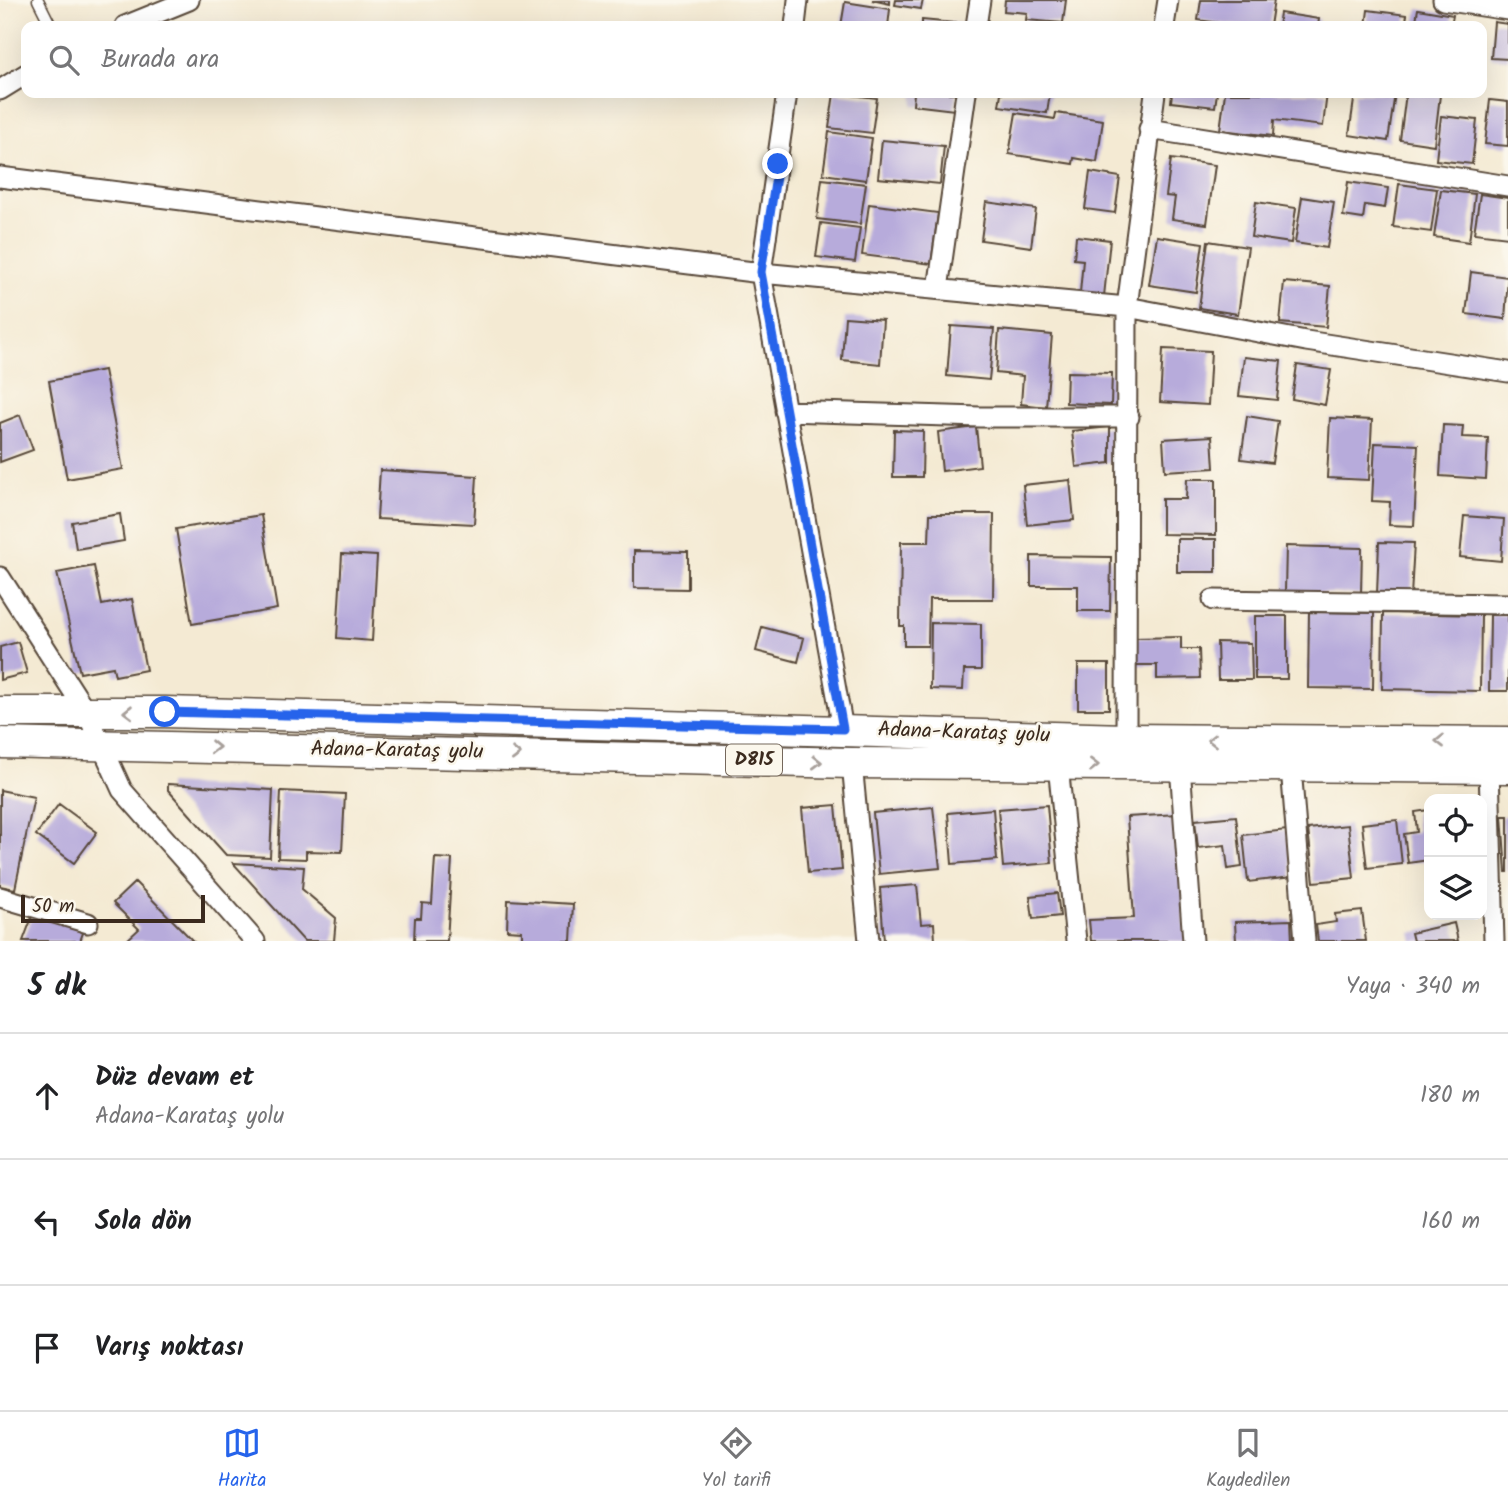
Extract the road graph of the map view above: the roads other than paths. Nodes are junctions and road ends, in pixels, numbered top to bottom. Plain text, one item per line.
1 (38, 0) edge
2 (189, 0) edge
3 (798, 0) edge
4 (980, 0) edge
5 (1168, 0) edge
6 (1443, 0) edge
7 (1508, 10) edge
8 (48, 21) edge
9 (137, 21) edge
10 (796, 21) edge
11 (977, 21) edge
12 (1165, 21) edge
13 (21, 77) edge
14 (0, 90) edge
15 (786, 98) edge
16 (965, 98) edge
17 (1154, 98) edge
18 (1149, 129) junction
19 (0, 177) edge
20 (1508, 186) edge
21 (761, 272) junction
22 (938, 289) junction
23 (1127, 307) junction
24 (1508, 372) edge
25 (785, 411) junction
26 (1129, 417) junction
27 (0, 578) edge
28 (1213, 600) dead end
29 (1508, 604) edge
30 (0, 712) edge
31 (86, 713) junction
32 (843, 729) junction
33 (1126, 739) junction
34 (1508, 742) edge
35 (0, 743) edge
36 (100, 744) junction
37 (852, 763) junction
38 (1058, 765) junction
39 (1180, 766) junction
40 (1291, 767) junction
41 (1499, 768) edge
42 (0, 897) edge
43 (88, 923) dead end
44 (255, 941) edge
45 (869, 941) edge
46 (1076, 941) edge
47 (1193, 941) edge
48 (1305, 941) edge
49 (1494, 941) edge

1 - 8 lane
2 - 9 street
3 - 10 street
4 - 11 street
5 - 12 street
6 - 7 street
13 - 14 street
15 - 21 street
16 - 22 street
17 - 18 street
18 - 20 street
18 - 23 street
19 - 21 street
21 - 22 street
21 - 25 street
22 - 23 street
23 - 24 street
23 - 26 street
25 - 26 street
25 - 32 street
26 - 33 street
27 - 31 street
28 - 29 street
30 - 31 main road, Adana-Karataş yolu / D815
32 -> 31 main road, Adana-Karataş yolu / D815
31 - 36 street
32 - 33 main road, Adana-Karataş yolu / D815
34 -> 33 main road, Adana-Karataş yolu / D815
35 - 36 main road, Adana-Karataş yolu / D815
36 -> 37 main road, Adana-Karataş yolu / D815
36 - 44 street
37 - 38 main road, Adana-Karataş yolu / D815
37 - 45 street
38 -> 39 main road, Adana-Karataş yolu / D815
38 - 46 street
39 - 40 main road, Adana-Karataş yolu / D815
39 - 47 street
40 - 41 main road, Adana-Karataş yolu / D815
40 - 48 street
41 - 49 street
42 - 43 street

